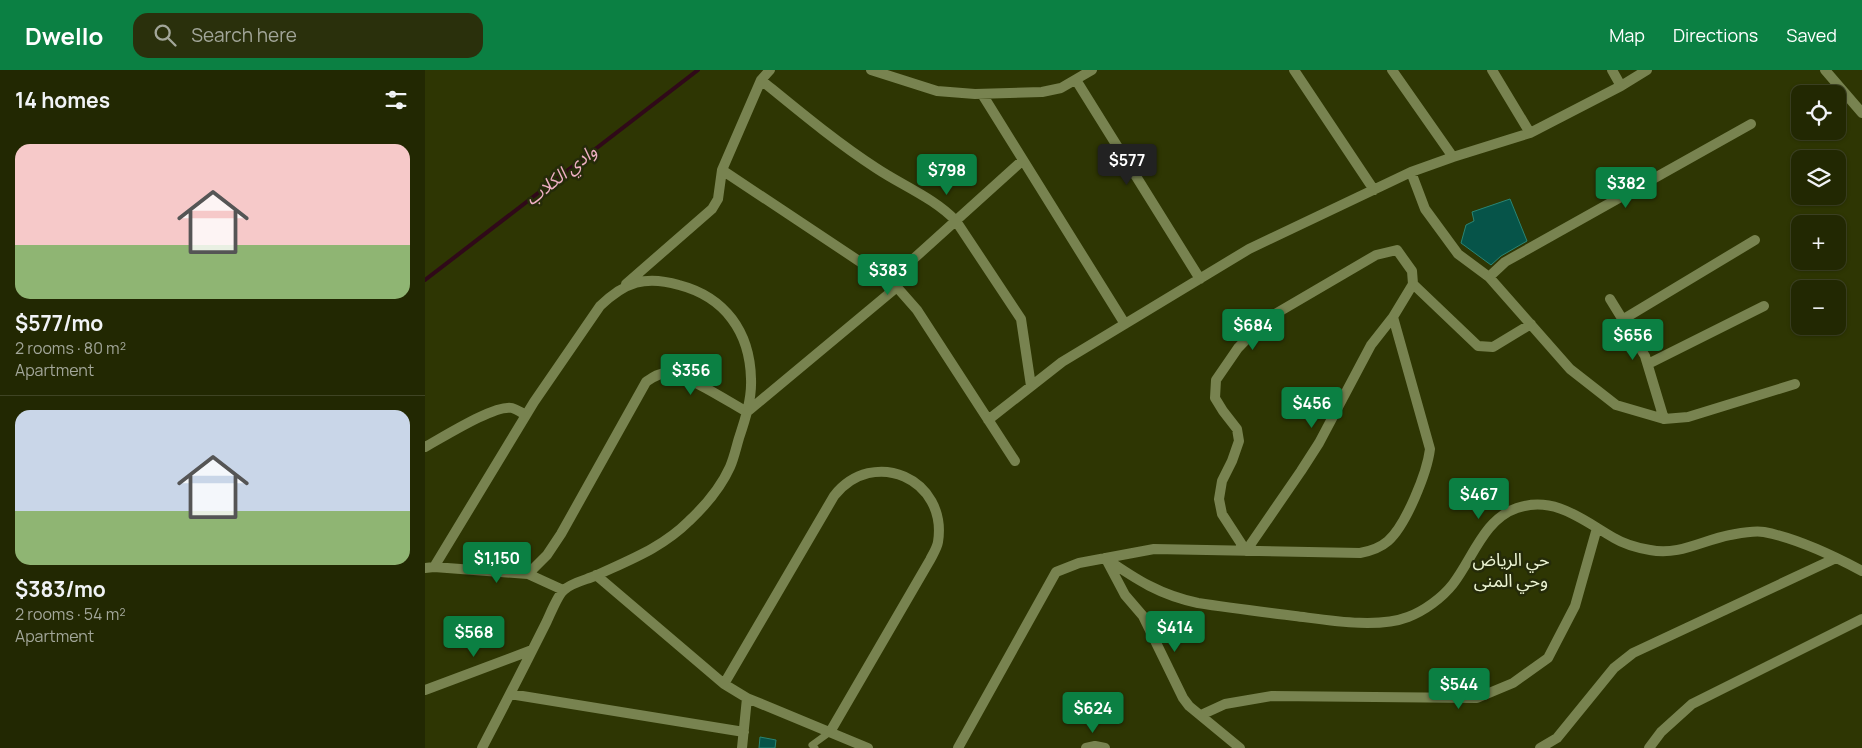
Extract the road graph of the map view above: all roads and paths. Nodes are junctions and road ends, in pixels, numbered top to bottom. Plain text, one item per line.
1 (771, 70) edge
2 (871, 70) edge
3 (1092, 70) edge
4 (1294, 70) edge
5 (1392, 70) edge
6 (1505, 70) edge
7 (1612, 70) edge
8 (1647, 70) edge
9 (1825, 70) edge
10 (1494, 74) edge
11 (761, 80) junction
12 (1076, 80) junction
13 (1621, 86) junction
14 (982, 94) junction
15 (1862, 113) edge
16 (1751, 124) dead end
17 (1530, 133) junction
18 (1453, 156) junction
19 (1023, 160) junction
20 (722, 170) junction
21 (1411, 172) junction
22 (1374, 190) junction
23 (956, 221) junction
24 (1755, 240) dead end
25 (1489, 277) junction
26 (1200, 279) junction
27 (893, 284) junction
28 (1413, 284) junction
29 (624, 286) junction
30 (1609, 299) dead end
31 (1764, 306) dead end
32 (1393, 317) junction
33 (1622, 320) junction
34 (1125, 324) junction
35 (1531, 324) junction
36 (1648, 364) junction
37 (1795, 384) dead end
38 (1031, 386) junction
39 (747, 412) junction
40 (526, 415) junction
41 (1664, 419) junction
42 (989, 420) junction
43 (425, 447) edge
44 (1015, 461) dead end
45 (1597, 528) junction
46 (1246, 551) junction
47 (1105, 558) junction
48 (1836, 558) junction
49 (429, 568) edge
50 (1862, 571) edge
51 (528, 574) junction
52 (596, 575) junction
53 (563, 590) junction
54 (1862, 620) edge
55 (532, 650) junction
56 (724, 684) junction
57 (425, 690) edge
58 (510, 694) junction
59 (747, 698) junction
60 (1201, 715) junction
61 (744, 732) junction
62 (830, 732) junction
63 (482, 748) edge
64 (742, 748) edge
65 (815, 748) edge
66 (868, 748) edge
67 (958, 748) edge
68 (1086, 748) edge
69 (1105, 748) edge
70 (1240, 748) edge
71 (1540, 748) edge
72 (1649, 748) edge

1 - 11 street
2 - 14 street
3 - 12 street
4 - 22 street
5 - 18 street
6 - 10 street
7 - 13 street
8 - 13 street
9 - 15 street
10 - 17 street
11 - 20 street
11 - 23 street
12 - 14 street
12 - 26 street
13 - 17 street
14 - 19 street
16 - 25 street
17 - 18 street
18 - 21 street
19 - 23 street
19 - 34 street
20 - 27 street
20 - 29 street
21 - 22 street
21 - 25 street
22 - 26 street
23 - 27 street
23 - 38 street
24 - 33 street
25 - 35 street
26 - 34 street
27 - 39 street
27 - 42 street
28 - 32 street
28 - 35 street
28 - 46 street
29 - 39 street
29 - 40 street
30 - 33 street
31 - 36 street
32 - 46 street
32 - 46 street
33 - 36 street
34 - 38 street
35 - 41 street
36 - 41 street
37 - 41 street
38 - 42 street
39 - 51 street
39 - 52 street
40 - 43 street
40 - 49 street
42 - 44 street
45 - 47 street
45 - 48 street
45 - 60 street
46 - 47 street
47 - 60 street
47 - 67 street
48 - 50 street
48 - 71 street
49 - 51 street
51 - 53 street
52 - 53 street
52 - 56 street
53 - 55 street
54 - 72 street
55 - 57 street
55 - 58 street
56 - 59 street
56 - 62 street
58 - 61 street
58 - 63 street
59 - 61 street
59 - 62 street
60 - 70 street
61 - 64 street
62 - 65 lane
62 - 66 street
68 - 69 street

